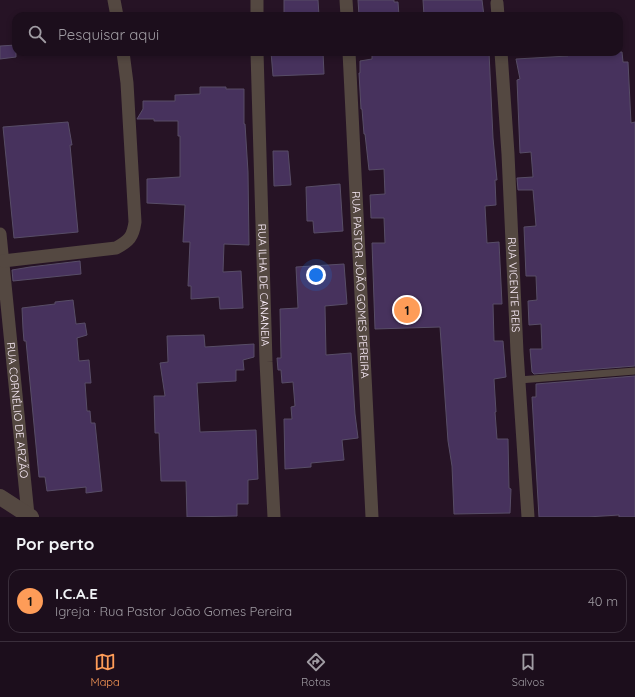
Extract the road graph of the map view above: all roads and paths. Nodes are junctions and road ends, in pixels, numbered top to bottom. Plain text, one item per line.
1 (114, 0) edge
2 (257, 0) edge
3 (346, 0) edge
4 (116, 12) edge
5 (257, 12) edge
6 (347, 12) edge
7 (124, 56) edge
8 (257, 56) edge
9 (349, 56) edge
10 (501, 56) edge
11 (0, 234) edge
12 (3, 261) junction
13 (635, 372) edge
14 (519, 380) junction
15 (0, 497) edge
16 (29, 516) edge
17 (274, 517) edge
18 (372, 517) edge
19 (528, 517) edge

1 - 4 street
2 - 5 street
3 - 6 street
7 - 12 street
8 - 17 street, RUA ILHA DE CANANEIA
9 - 18 street, RUA PASTOR JOÃO GOMES PEREIRA
10 - 14 street, RUA VICENTE REIS
11 - 12 street, RUA CORNÉLIO DE ARZÃO
12 - 16 street, RUA CORNÉLIO DE ARZÃO
13 - 14 lane
14 - 19 street, RUA VICENTE REIS
15 - 16 street

